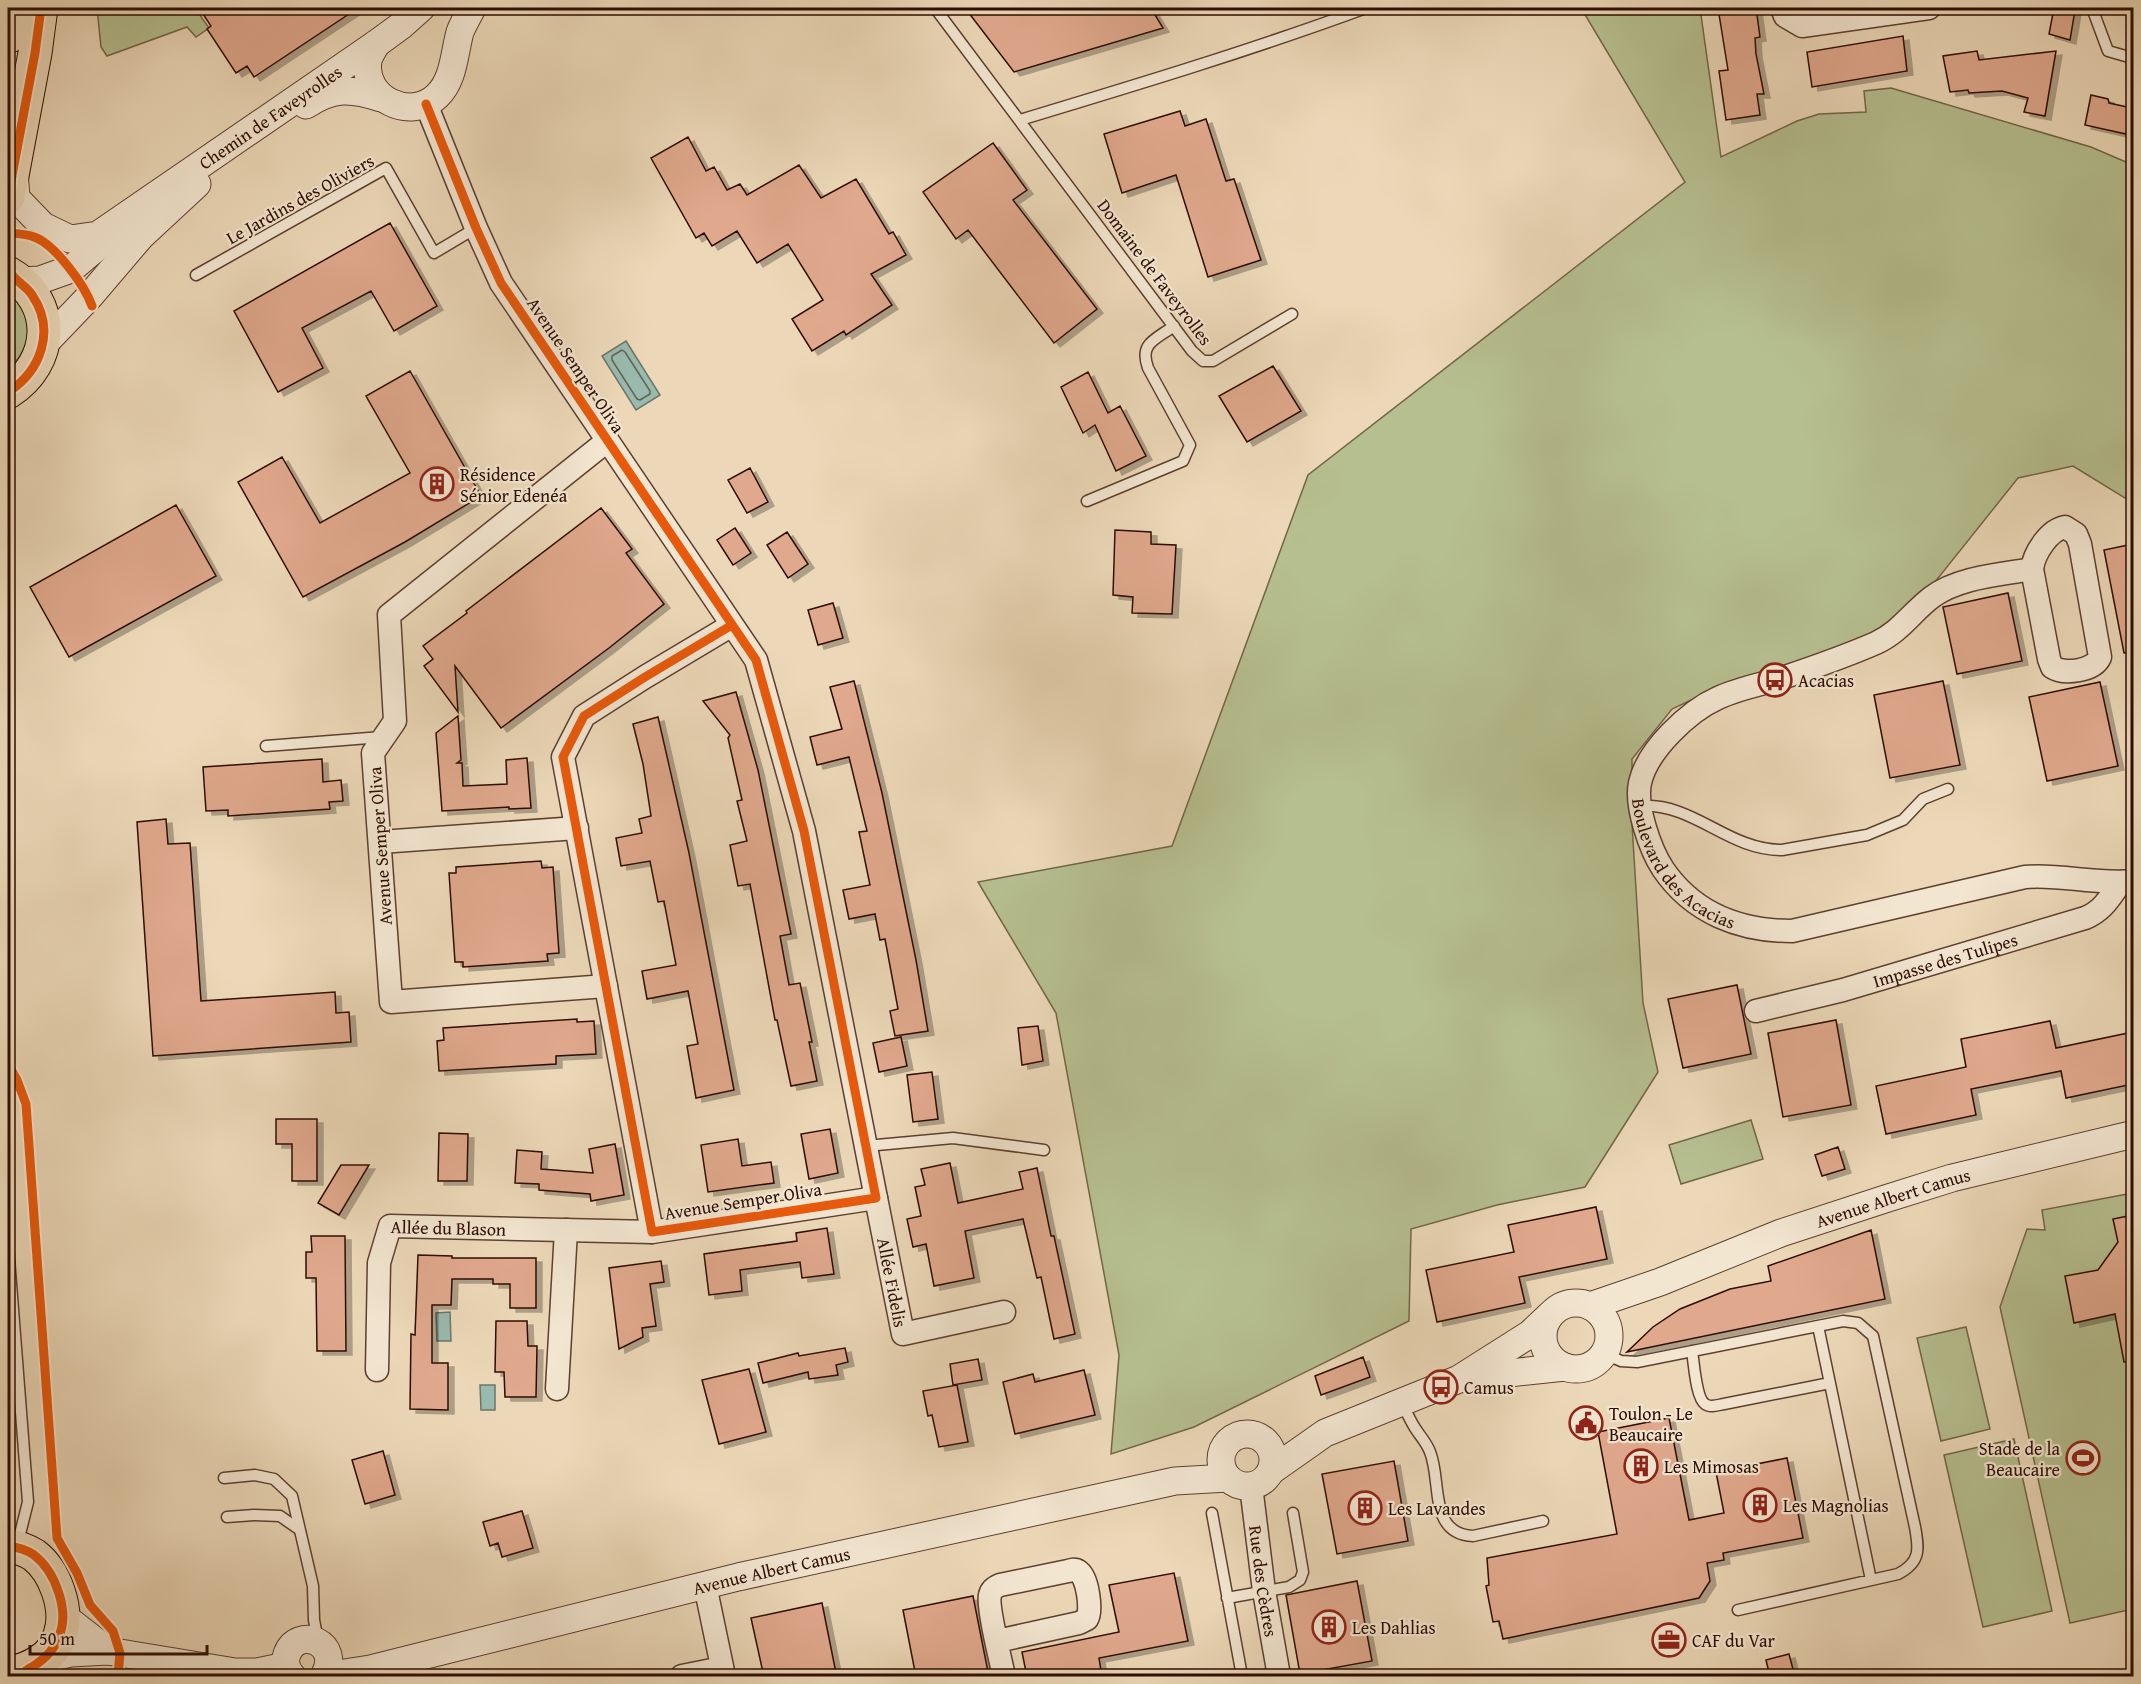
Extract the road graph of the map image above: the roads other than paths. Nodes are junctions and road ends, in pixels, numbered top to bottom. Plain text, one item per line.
1 (14, 8) edge
2 (41, 8) edge
3 (421, 8) edge
4 (472, 8) edge
5 (935, 8) edge
6 (1366, 8) edge
7 (1782, 8) edge
8 (1928, 8) edge
9 (2092, 8) edge
10 (8, 37) edge
11 (376, 44) junction
12 (2129, 57) dead end
13 (381, 98) junction
14 (426, 104) junction
15 (1020, 120) junction
16 (14, 165) junction
17 (165, 189) junction
18 (8, 197) edge
19 (476, 228) junction
20 (11, 274) edge
21 (196, 275) dead end
22 (1292, 314) dead end
23 (1174, 326) junction
24 (43, 345) junction
25 (13, 392) edge
26 (607, 441) junction
27 (1087, 501) dead end
28 (2032, 569) junction
29 (732, 625) junction
30 (385, 736) junction
31 (266, 746) dead end
32 (1948, 789) dead end
33 (1641, 806) junction
34 (577, 828) junction
35 (380, 842) junction
36 (2127, 881) edge
37 (606, 986) junction
38 (1756, 1011) dead end
39 (2133, 1134) edge
40 (866, 1146) junction
41 (1044, 1150) dead end
42 (876, 1198) junction
43 (566, 1230) junction
44 (652, 1232) junction
45 (8, 1245) edge
46 (1660, 1282) junction
47 (1590, 1306) junction
48 (1004, 1312) dead end
49 (1549, 1316) junction
50 (1818, 1326) junction
51 (1606, 1340) junction
52 (1692, 1351) junction
53 (1565, 1367) junction
54 (376, 1370) dead end
55 (1459, 1379) junction
56 (1830, 1383) junction
57 (557, 1389) dead end
58 (1402, 1403) junction
59 (1325, 1433) junction
60 (1262, 1437) junction
61 (1243, 1472) junction
62 (224, 1478) dead end
63 (1212, 1513) dead end
64 (1293, 1513) dead end
65 (227, 1517) dead end
66 (1542, 1521) dead end
67 (300, 1530) junction
68 (10, 1546) edge
69 (1871, 1580) junction
70 (705, 1585) junction
71 (1263, 1591) junction
72 (1227, 1598) junction
73 (1738, 1611) dead end
74 (63, 1616) junction
75 (997, 1641) junction
76 (108, 1651) junction
77 (310, 1657) edge
78 (24, 1670) edge
79 (723, 1672) edge
80 (254, 1674) edge
81 (1242, 1676) edge
82 (682, 1677) edge
83 (1004, 1677) edge
84 (1279, 1677) edge

1 - 10 main road
2 - 16 main road
3 - 11 street, Chemin de Faveyrolles
4 - 14 street
5 - 15 lane, Domaine de Faveyrolles
6 - 15 lane
7 - 8 street
9 - 12 lane
11 - 13 street
11 - 17 street, Chemin de Faveyrolles
13 - 14 street, Chemin de Faveyrolles
13 - 24 street, Chemin de Faveyrolles
14 - 19 street, Avenue Semper Oliva
15 - 23 lane, Domaine de Faveyrolles
16 - 17 street, Chemin de Faveyrolles
16 - 18 main road
17 - 20 street, Chemin de Faveyrolles
19 - 21 lane, Le Jardins des Oliviers
19 - 26 street, Avenue Semper Oliva
20 - 24 main road
22 - 23 lane, Domaine de Faveyrolles
23 - 27 lane
24 - 25 main road
26 - 29 street, Avenue Semper Oliva
26 - 30 street, Avenue Semper Oliva
28 - 28 street
28 - 33 street, Boulevard des Acacias
29 - 34 street, Avenue Semper Oliva
29 - 40 street, Avenue Semper Oliva
30 - 31 lane
30 - 35 street, Avenue Semper Oliva
32 - 33 lane
33 - 36 street, Boulevard des Acacias
34 - 35 street
34 - 37 street, Avenue Semper Oliva
35 - 37 street, Avenue Semper Oliva
36 - 38 street, Impasse des Tulipes
37 - 44 street, Avenue Semper Oliva
39 - 46 street, Avenue Albert Camus
40 - 41 lane
40 - 42 street, Avenue Semper Oliva
42 - 44 street, Avenue Semper Oliva
42 - 48 street, Allée Fidelis
43 - 44 street, Allée du Blason
43 - 54 street, Allée du Blason
43 - 57 street
45 - 68 lane
46 - 47 street, Avenue Albert Camus
46 - 51 street, Avenue Albert Camus
47 - 49 street
47 - 51 street
49 - 53 street
49 - 55 street, Avenue Albert Camus
50 - 52 lane
50 - 56 lane
50 - 69 lane
51 - 52 lane
51 - 53 street
52 - 56 lane
53 - 55 street, Avenue Albert Camus
55 - 58 street, Avenue Albert Camus
56 - 69 lane
58 - 59 street, Avenue Albert Camus
58 - 66 lane
59 - 60 street, Avenue Albert Camus
59 - 61 street, Avenue Albert Camus
60 - 61 street
60 - 61 street, Avenue Albert Camus
61 - 70 street, Avenue Albert Camus
61 - 71 street, Rue des Cèdres
62 - 67 lane
63 - 72 lane
64 - 71 lane
65 - 67 lane
67 - 77 lane
68 - 74 main road
69 - 73 lane
70 - 77 street, Avenue Albert Camus
70 - 79 street
71 - 72 lane
71 - 84 street, Rue des Cèdres
72 - 81 lane
74 - 76 street, Avenue Albert Camus
74 - 78 main road
75 - 75 street
75 - 83 street
76 - 78 street, Avenue Albert Camus
76 - 80 street, Avenue Albert Camus
77 - 80 street, Avenue Albert Camus
79 - 82 street

